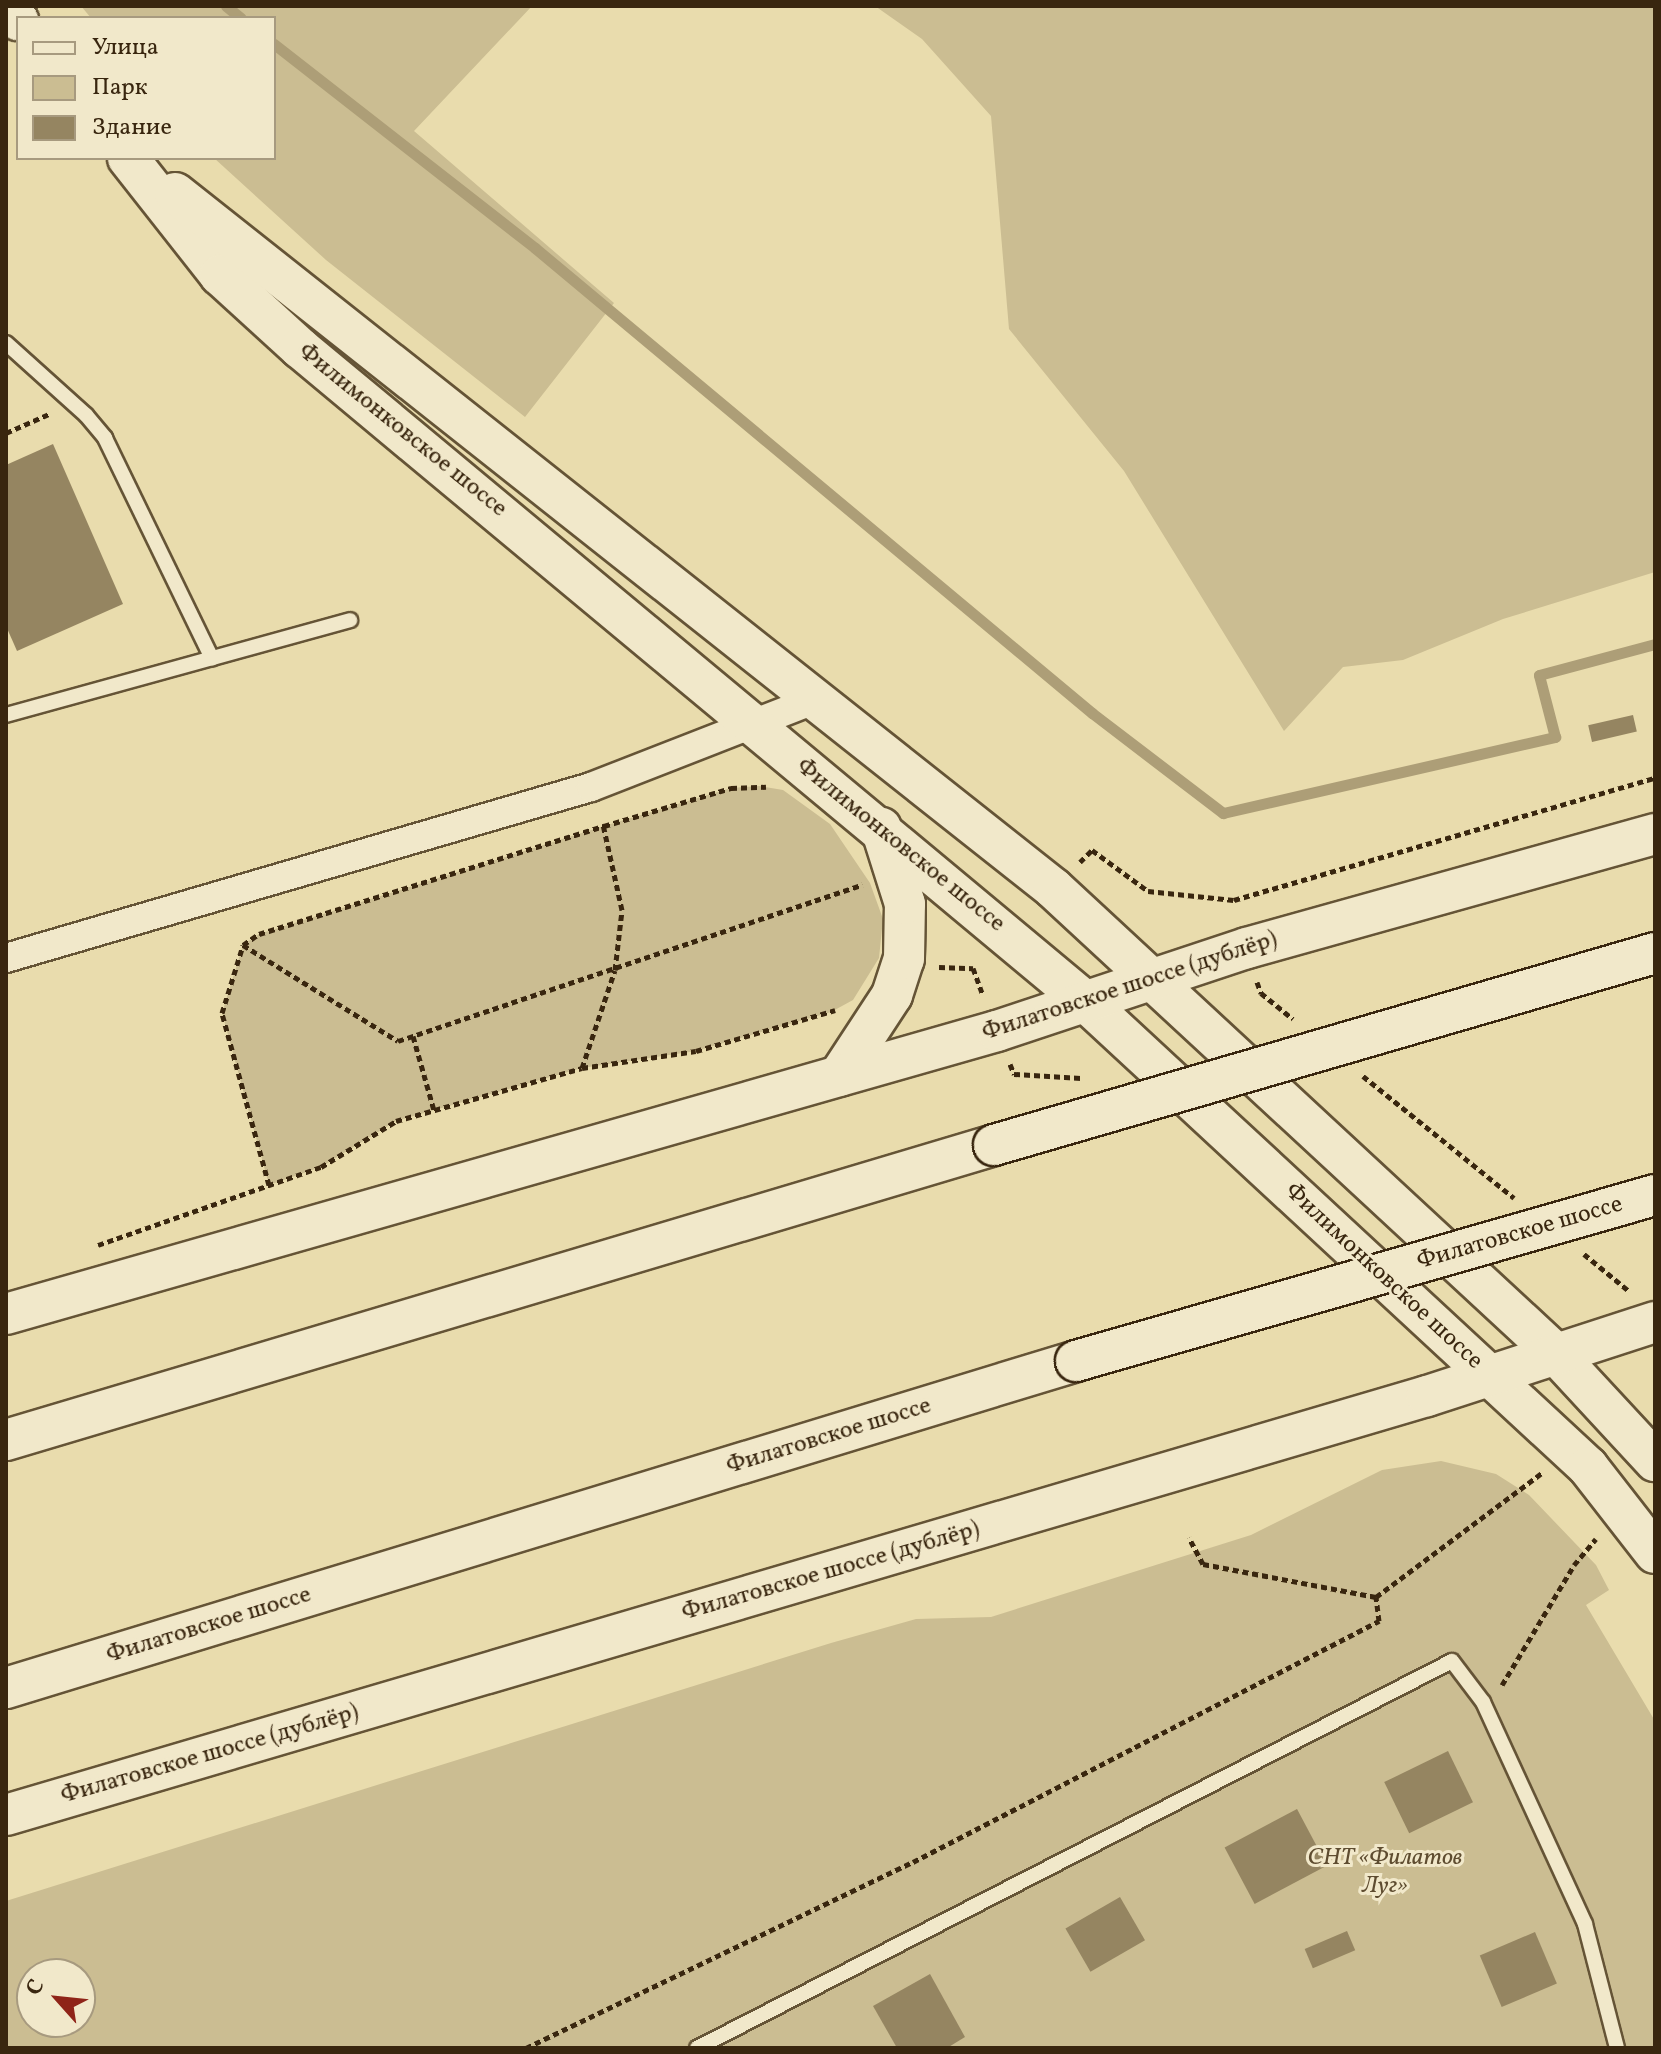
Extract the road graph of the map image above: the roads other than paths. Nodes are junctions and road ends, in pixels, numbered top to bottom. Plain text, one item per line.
1 (130, 160) edge
2 (139, 160) edge
3 (6, 343) edge
4 (350, 620) dead end
5 (212, 658) junction
6 (812, 701) junction
7 (6, 715) edge
8 (751, 725) junction
9 (881, 828) junction
10 (1655, 834) edge
11 (1655, 953) edge
12 (6, 958) edge
13 (1154, 979) junction
14 (1085, 1001) junction
15 (839, 1076) junction
16 (1655, 1195) edge
17 (6, 1314) edge
18 (1646, 1325) edge
19 (1554, 1352) junction
20 (1488, 1374) junction
21 (6, 1440) edge
22 (1655, 1461) edge
23 (1655, 1553) edge
24 (6, 1688) edge
25 (6, 1815) edge
26 (697, 2048) edge
27 (1617, 2048) edge

1 - 8 main road, Филимонковское шоссе
2 - 6 main road, Филимонковское шоссе
3 - 5 lane
4 - 5 lane
5 - 7 lane
6 - 8 street
6 - 13 main road, Филимонковское шоссе
8 - 9 main road, Филимонковское шоссе
8 - 12 street
9 - 14 main road, Филимонковское шоссе
9 - 15 main road
10 - 13 main road, Филатовское шоссе (дублёр)
11 - 21 main road, bridge
13 - 14 main road, Филатовское шоссе (дублёр)
13 - 19 main road, Филимонковское шоссе
14 - 15 main road, Филатовское шоссе (дублёр)
14 - 20 main road, Филимонковское шоссе
15 - 17 main road, Филатовское шоссе (дублёр)
16 - 24 main road, Филатовское шоссе, bridge
18 - 19 main road, Филатовское шоссе (дублёр)
19 - 20 main road, Филатовское шоссе (дублёр)
19 - 22 main road, Филимонковское шоссе
20 - 23 main road, Филимонковское шоссе
20 - 25 main road, Филатовское шоссе (дублёр)
26 - 27 lane

